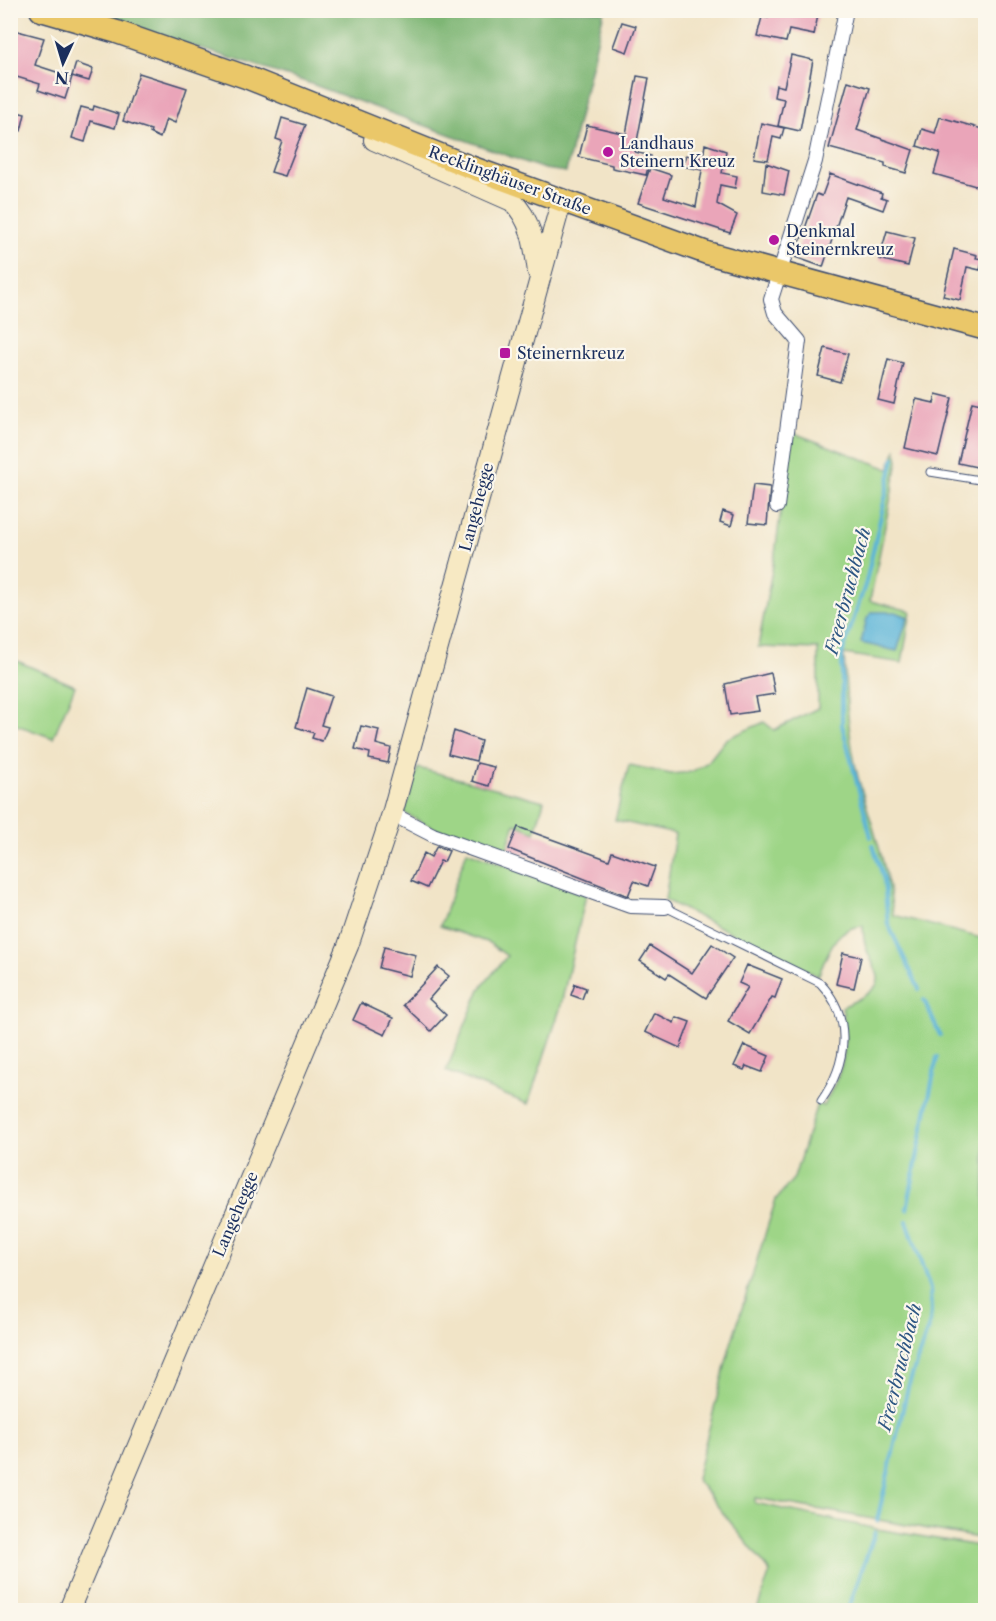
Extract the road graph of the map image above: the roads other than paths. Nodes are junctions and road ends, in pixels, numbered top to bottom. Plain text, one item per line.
1 (41, 10) edge
2 (846, 10) edge
3 (345, 116) junction
4 (562, 200) junction
5 (777, 274) junction
6 (539, 280) junction
7 (986, 329) edge
8 (930, 472) dead end
9 (986, 481) edge
10 (777, 506) dead end
11 (392, 814) junction
12 (665, 906) joint
13 (821, 1101) dead end
14 (69, 1611) edge

1 - 3 main road, Recklinghäuser Straße
2 - 5 street
3 - 4 main road, Recklinghäuser Straße
3 - 6 street
4 - 5 main road, Recklinghäuser Straße
4 - 6 street, Langehegge
5 - 7 main road, Recklinghäuser Straße
5 - 10 street
6 - 11 street, Langehegge
8 - 9 lane
11 - 12 street
11 - 14 street, Langehegge
12 - 13 lane

